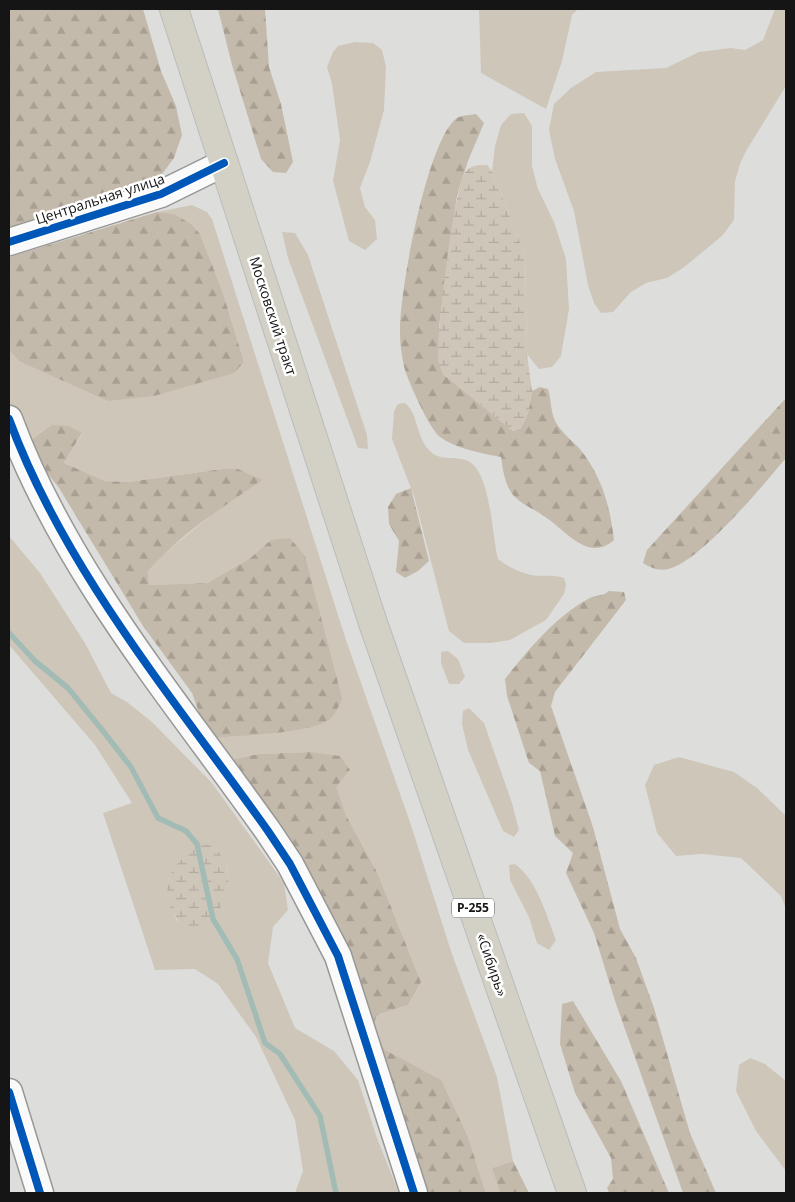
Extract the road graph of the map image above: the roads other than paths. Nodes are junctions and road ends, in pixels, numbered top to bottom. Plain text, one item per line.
1 (174, 9) edge
2 (224, 163) junction
3 (9, 242) edge
4 (9, 419) edge
5 (373, 623) joint
6 (9, 1092) edge
7 (40, 1193) edge
8 (414, 1193) edge
9 (572, 1193) edge

1 - 2 highway, Московский тракт
2 - 3 street, Центральная улица
2 - 5 highway, Московский тракт
4 - 8 street
5 - 9 highway, «Сибирь» / Р-255
6 - 7 street

